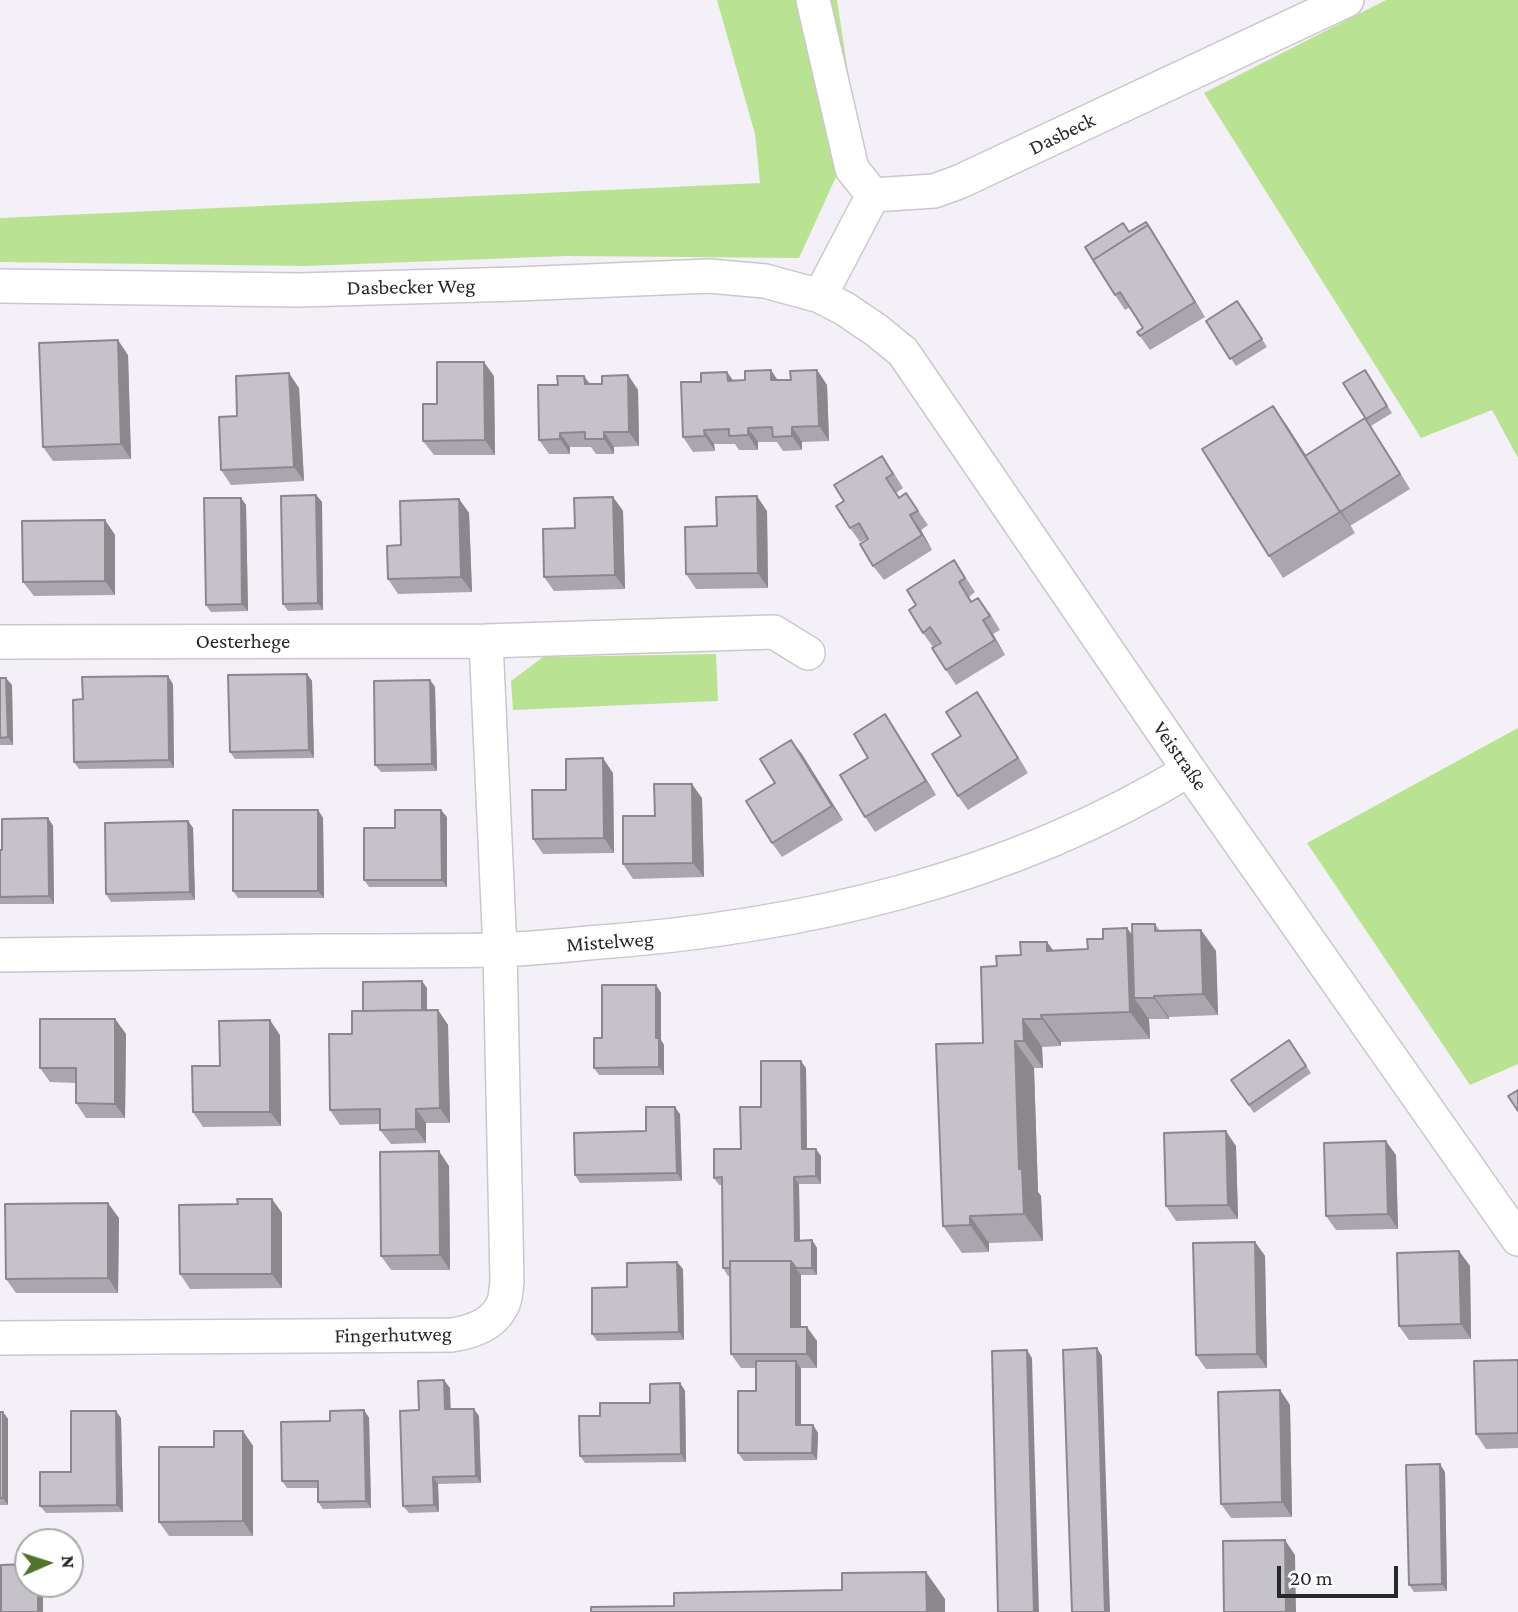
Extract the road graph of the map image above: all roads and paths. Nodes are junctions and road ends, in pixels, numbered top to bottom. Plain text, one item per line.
1 (813, 0) edge
2 (1347, 0) edge
3 (873, 195) junction
4 (0, 286) edge
5 (820, 296) junction
6 (486, 641) junction
7 (0, 642) edge
8 (808, 653) dead end
9 (1189, 770) junction
10 (500, 950) junction
11 (0, 955) edge
12 (1518, 1239) edge
13 (0, 1338) edge

1 - 3 street
2 - 3 street, Dasbeck
3 - 5 street
4 - 5 street, Dasbecker Weg
5 - 9 street, Veistraße
6 - 7 street, Oesterhege
6 - 8 street, Oesterhege
6 - 10 street
9 - 10 street, Mistelweg
9 - 12 street, Veistraße
10 - 11 street, Mistelweg
10 - 13 street, Fingerhutweg

